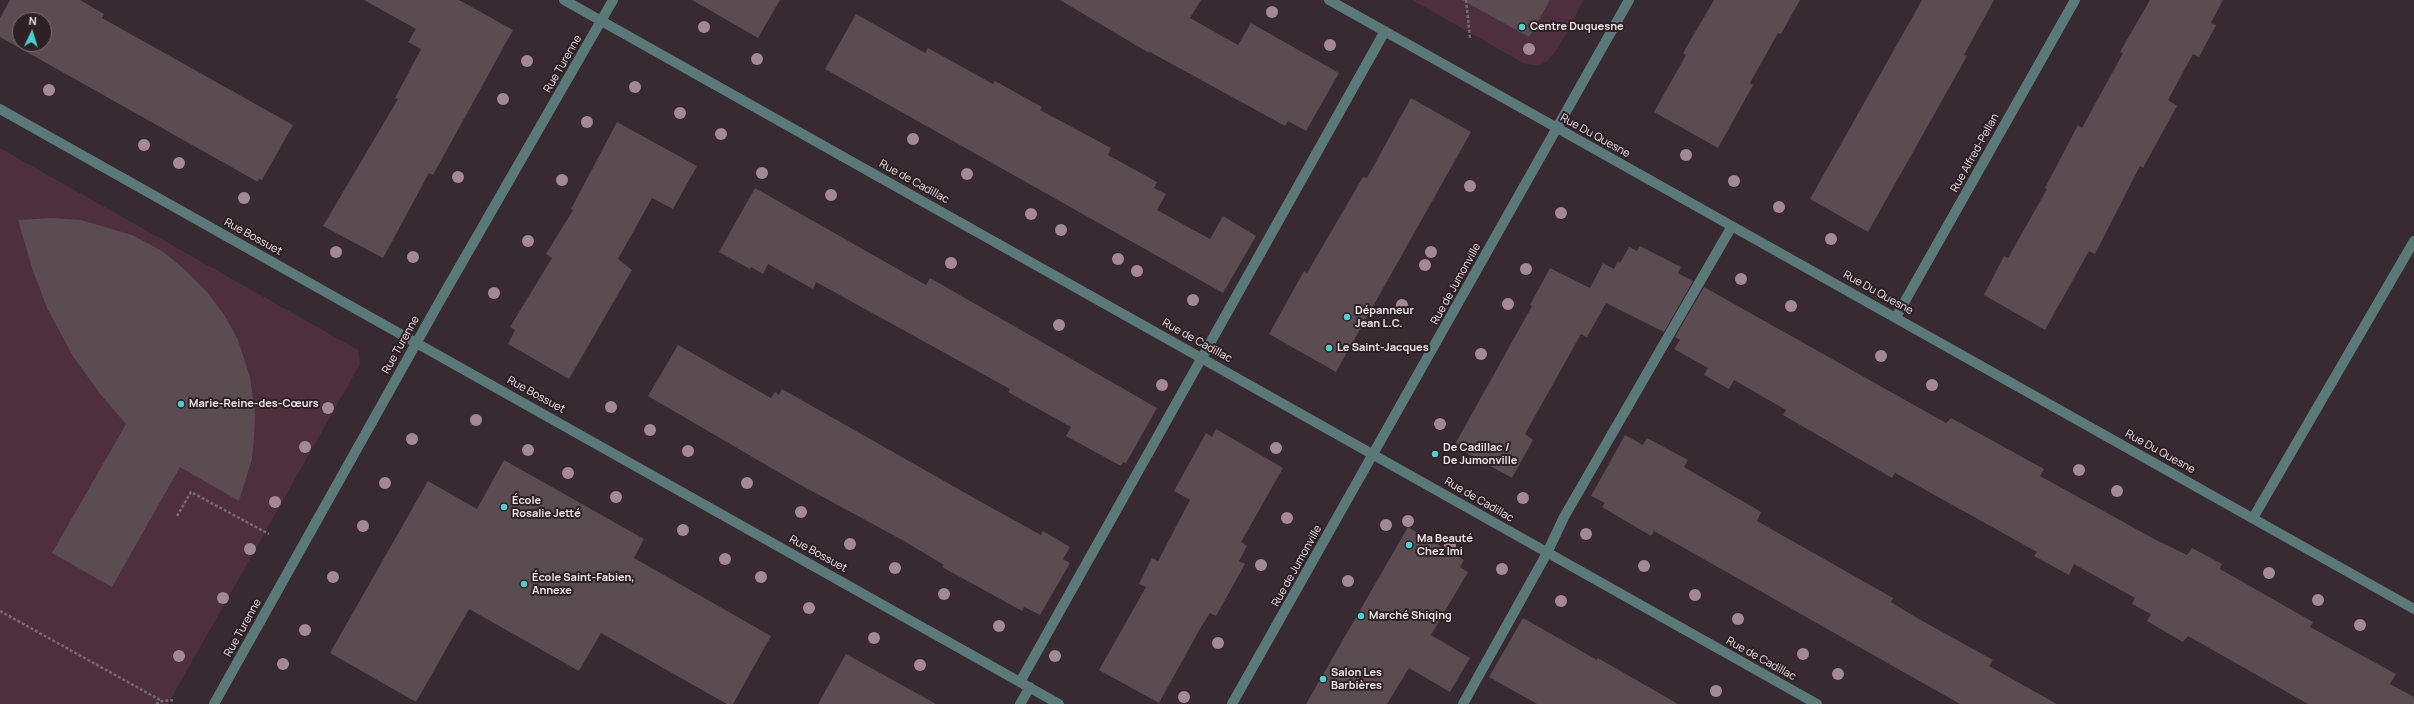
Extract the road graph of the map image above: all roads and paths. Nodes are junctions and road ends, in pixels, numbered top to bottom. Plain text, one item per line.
1 (564, 0) edge
2 (613, 0) edge
3 (1329, 0) edge
4 (1466, 0) edge
5 (1629, 0) edge
6 (2075, 0) edge
7 (602, 21) junction
8 (1385, 31) junction
9 (1470, 38) dead end
10 (0, 109) edge
11 (1557, 128) junction
12 (1732, 226) junction
13 (2414, 241) edge
14 (1896, 317) junction
15 (417, 343) junction
16 (1202, 357) junction
17 (1374, 454) junction
18 (178, 516) dead end
19 (2253, 518) junction
20 (269, 534) dead end
21 (1547, 553) junction
22 (2414, 609) edge
23 (0, 611) edge
24 (1020, 682) junction
25 (1030, 687) junction
26 (175, 700) dead end
27 (162, 701) junction
28 (156, 704) edge
29 (214, 704) edge
30 (1020, 704) edge
31 (1059, 704) edge
32 (1232, 704) edge
33 (1463, 704) edge
34 (1817, 704) edge

1 - 7 street, Rue de Cadillac
2 - 7 street, Rue Turenne
3 - 8 street, Rue Du Quesne
4 - 9 path
5 - 11 street, Rue de Jumonville
6 - 14 street, Rue Alfred-Pellan
7 - 15 street, Rue Turenne
7 - 16 street, Rue de Cadillac
8 - 11 street, Rue Du Quesne
8 - 16 street
10 - 15 street, Rue Bossuet
11 - 12 street, Rue Du Quesne
11 - 17 street, Rue de Jumonville
12 - 14 street, Rue Du Quesne
12 - 21 street
13 - 19 street
14 - 19 street, Rue Du Quesne
15 - 24 street, Rue Bossuet
15 - 29 street, Rue Turenne
16 - 17 street, Rue de Cadillac
16 - 24 street
17 - 21 street, Rue de Cadillac
17 - 32 street, Rue de Jumonville
18 - 20 path
19 - 22 street, Rue Du Quesne
21 - 33 street
21 - 34 street, Rue de Cadillac
23 - 27 path
24 - 25 street, Rue Bossuet
25 - 30 street
25 - 31 street, Rue Bossuet
26 - 27 path
27 - 28 path

